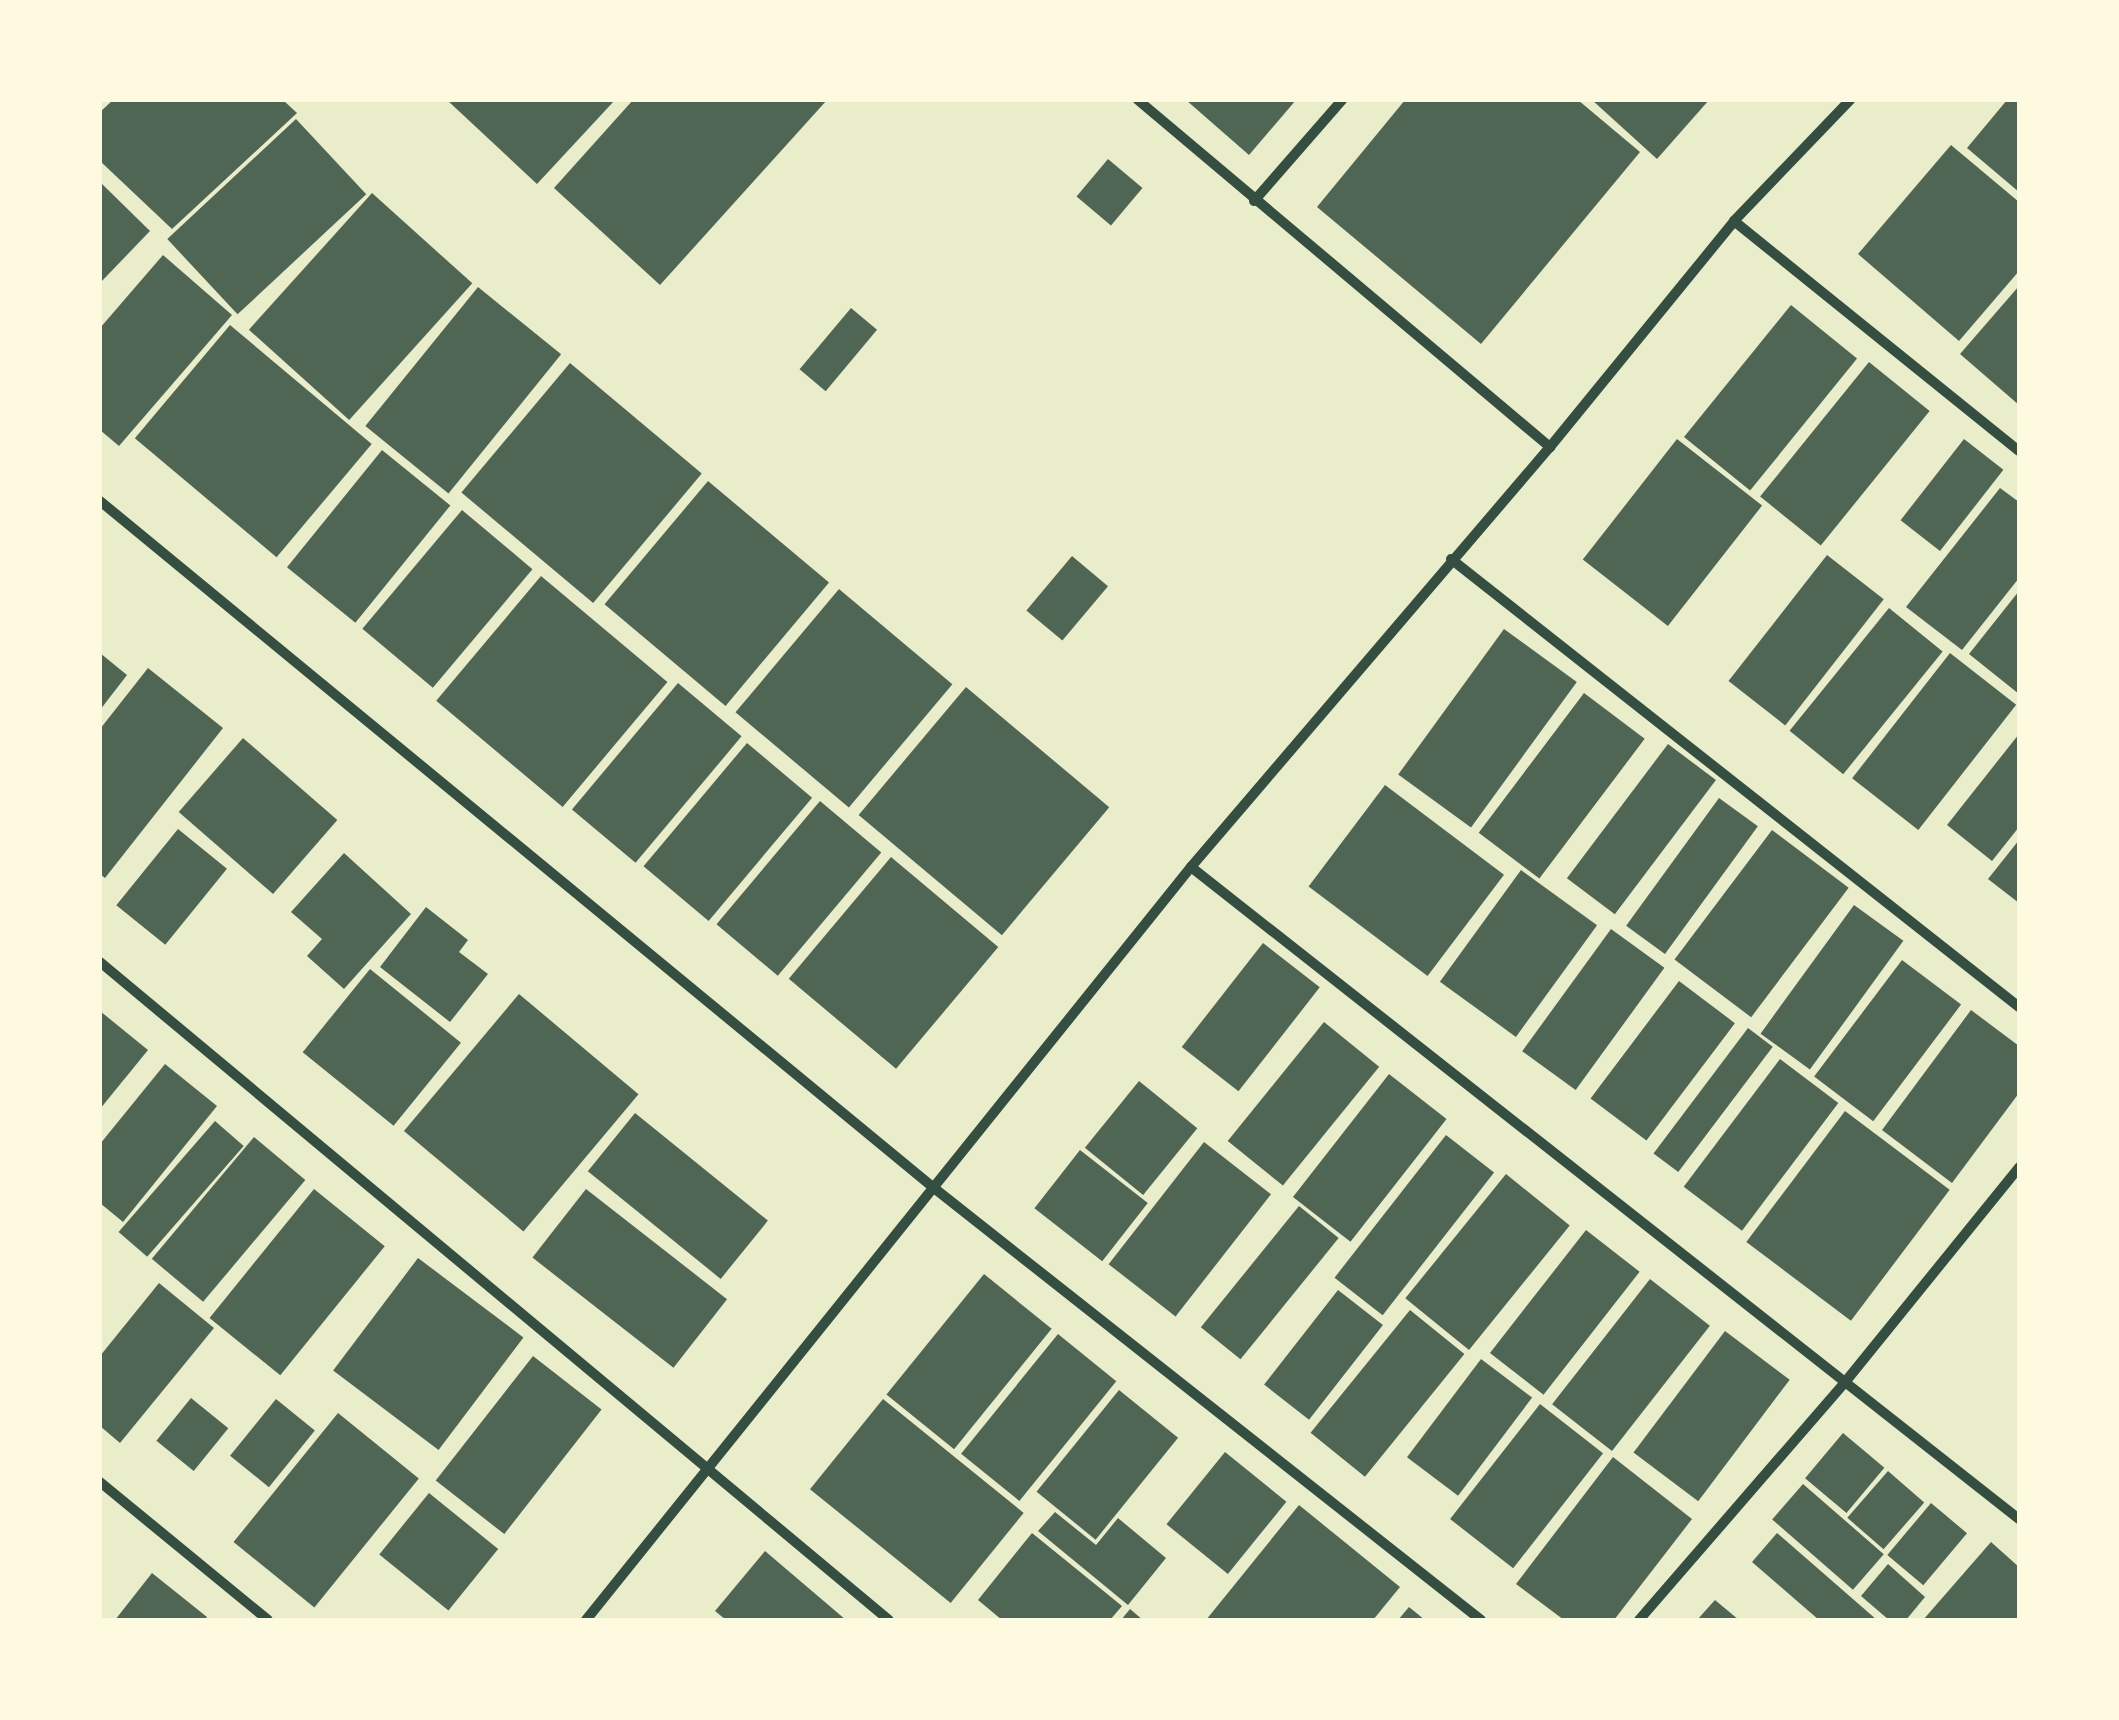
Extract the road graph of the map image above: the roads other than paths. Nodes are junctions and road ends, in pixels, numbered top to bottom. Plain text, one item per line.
1 (1138, 100) edge
2 (1342, 100) edge
3 (1850, 100) edge
4 (1254, 201) junction
5 (1734, 221) junction
6 (1550, 447) junction
7 (2019, 451) edge
8 (100, 501) edge
9 (1451, 558) junction
10 (1190, 867) junction
11 (100, 962) edge
12 (2019, 1007) edge
13 (2019, 1167) edge
14 (934, 1188) junction
15 (1846, 1381) junction
16 (708, 1473) junction
17 (100, 1482) edge
18 (2019, 1519) edge
19 (268, 1620) edge
20 (586, 1620) edge
21 (889, 1620) edge
22 (1481, 1620) edge
23 (1639, 1620) edge

1 - 4 street
2 - 4 street
3 - 5 street
4 - 6 street
5 - 6 street
5 - 7 street
6 - 9 street
8 - 14 street
9 - 10 street
9 - 12 street
10 - 14 street
10 - 15 street
11 - 16 street
13 - 15 street
14 - 16 street
14 - 22 street
15 - 18 street
15 - 23 street
16 - 20 street
16 - 21 street
17 - 19 street

